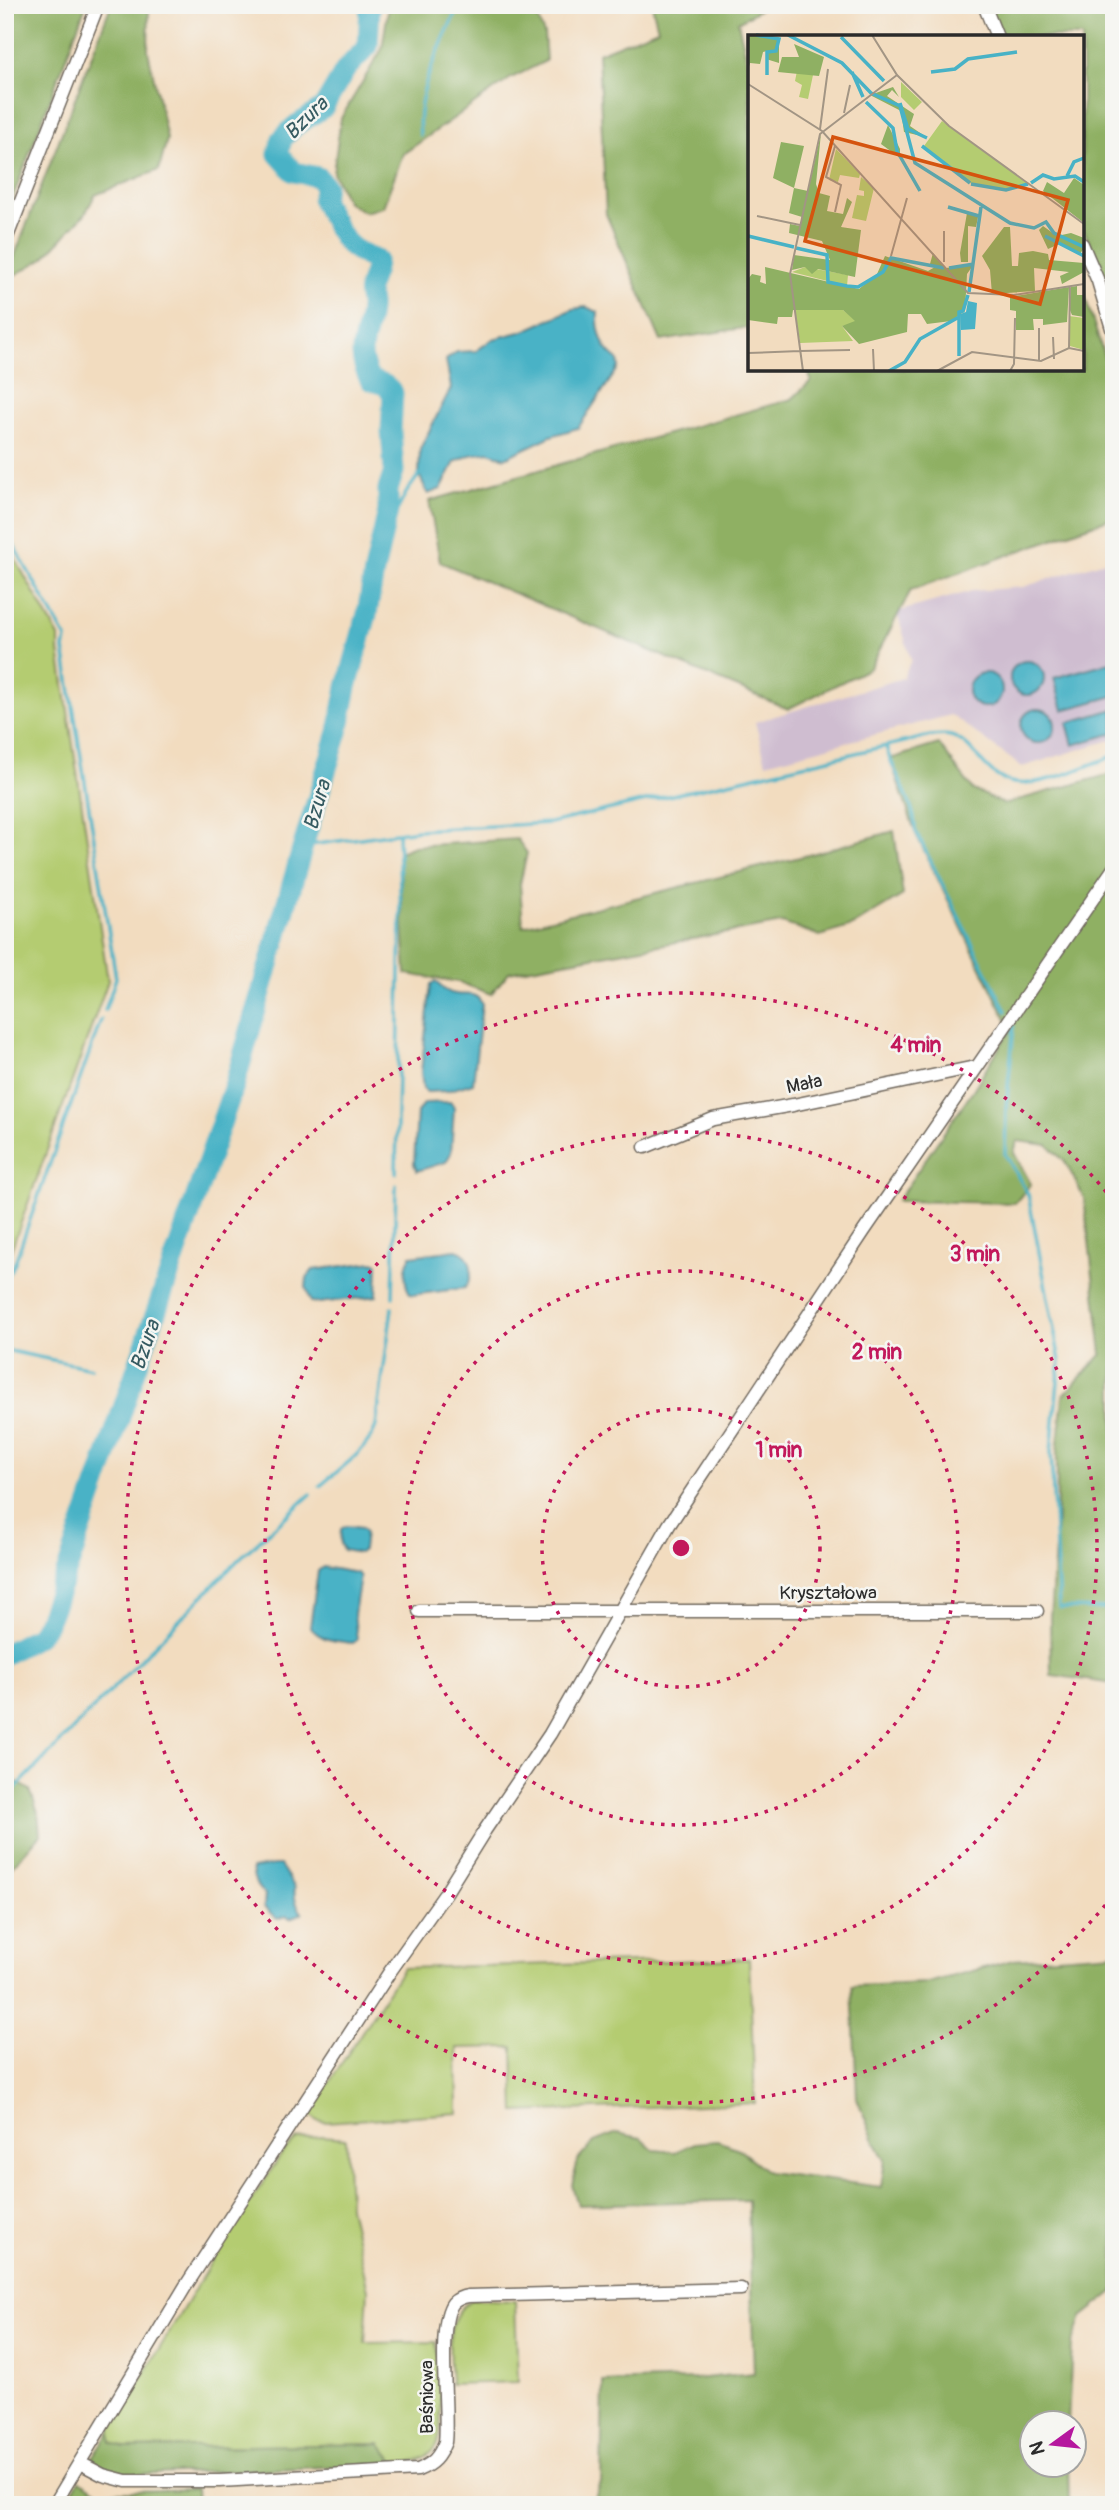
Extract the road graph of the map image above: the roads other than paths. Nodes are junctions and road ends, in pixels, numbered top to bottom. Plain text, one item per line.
1 (98, 5) edge
2 (984, 5) edge
3 (996, 35) edge
4 (5, 242) edge
5 (1084, 249) edge
6 (1114, 335) edge
7 (1114, 868) edge
8 (975, 1067) junction
9 (645, 1147) dead end
10 (419, 1611) dead end
11 (619, 1611) junction
12 (1037, 1611) dead end
13 (741, 2289) dead end
14 (80, 2463) junction
15 (54, 2505) edge

1 - 4 street
2 - 3 street
5 - 6 street
7 - 8 street
8 - 9 street, Mała
8 - 11 street
10 - 11 street, Kryształowa
11 - 12 street, Kryształowa
11 - 14 street
13 - 14 street, Baśniowa
14 - 15 street

